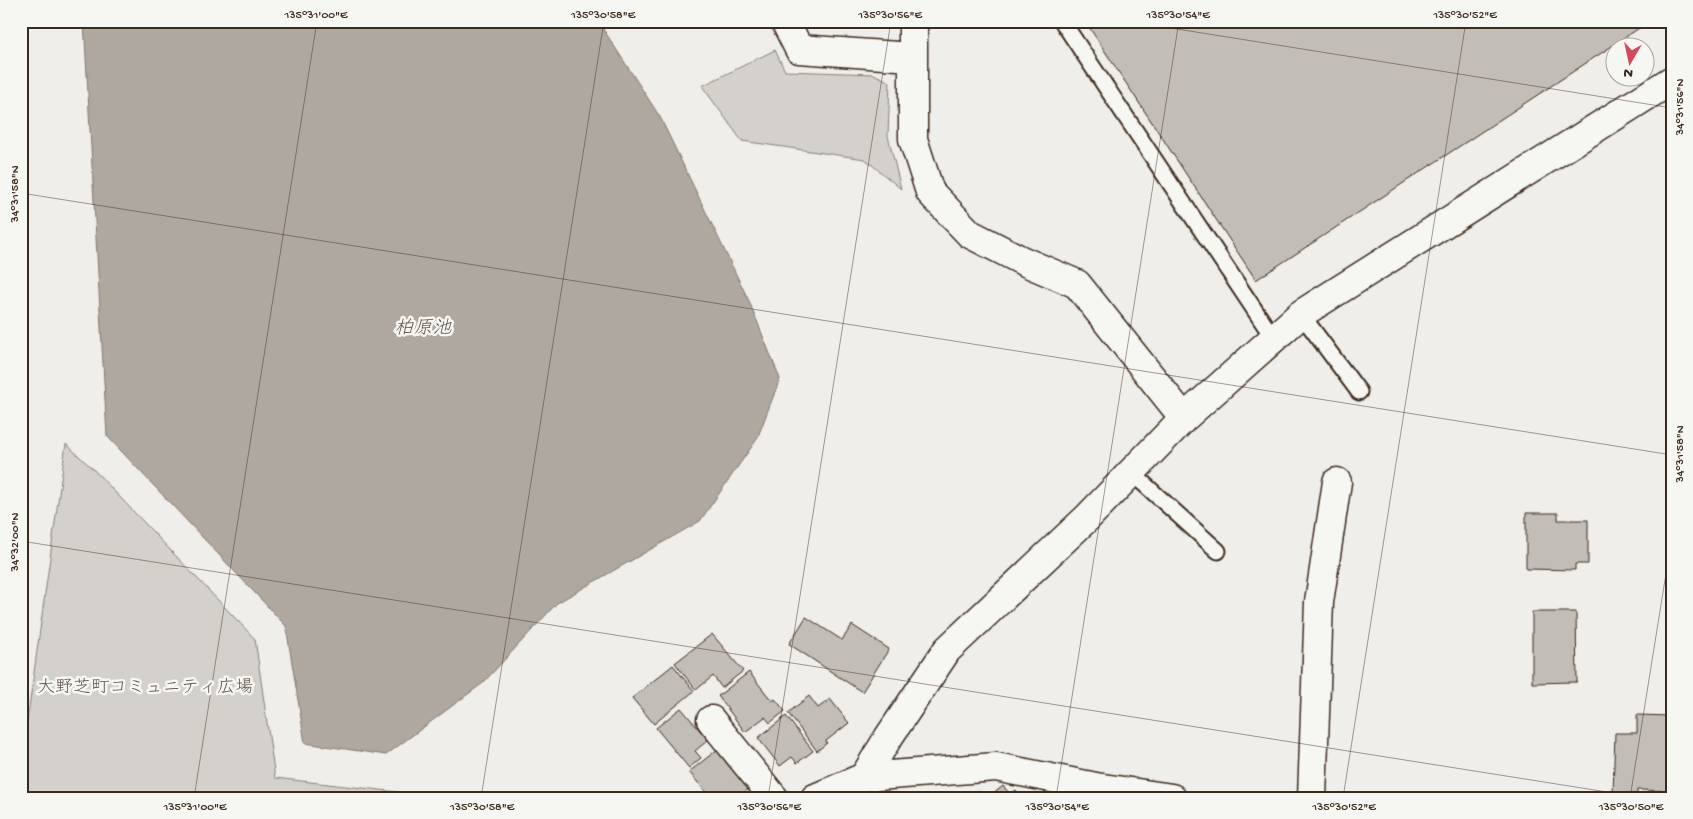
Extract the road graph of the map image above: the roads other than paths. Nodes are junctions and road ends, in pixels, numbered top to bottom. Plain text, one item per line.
1 (785, 21) edge
2 (913, 21) edge
3 (1062, 21) edge
4 (912, 57) junction
5 (1672, 80) edge
6 (1301, 314) junction
7 (1274, 339) junction
8 (1359, 392) dead end
9 (1184, 418) junction
10 (1131, 472) junction
11 (1337, 482) dead end
12 (1218, 550) dead end
13 (711, 720) dead end
14 (864, 777) junction
15 (1099, 792) edge
16 (774, 798) edge
17 (815, 798) edge
18 (1172, 798) edge
19 (1312, 798) edge

1 - 4 street
2 - 4 street
3 - 7 lane
4 - 9 street
5 - 6 street
6 - 7 street
6 - 8 lane
7 - 9 street
9 - 10 street
10 - 12 lane
10 - 14 street
11 - 19 street
13 - 16 street
14 - 15 street
14 - 17 street
15 - 18 street

